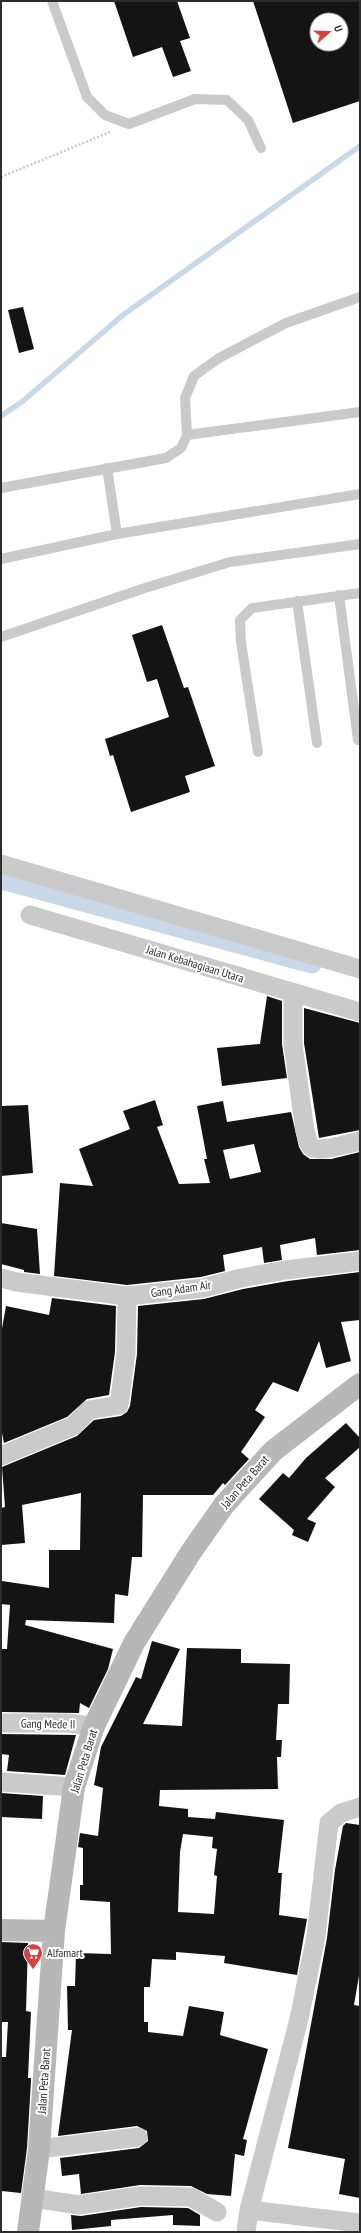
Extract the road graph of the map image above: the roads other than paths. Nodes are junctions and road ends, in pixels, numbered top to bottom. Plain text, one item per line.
1 (52, 1) edge
2 (261, 148) dead end
3 (360, 297) edge
4 (360, 412) edge
5 (187, 435) junction
6 (107, 468) junction
7 (1, 488) edge
8 (360, 494) edge
9 (117, 534) junction
10 (360, 544) edge
11 (1, 560) edge
12 (360, 593) edge
13 (339, 596) junction
14 (297, 600) junction
15 (1, 637) edge
16 (358, 740) dead end
17 (317, 743) dead end
18 (258, 752) dead end
19 (1, 864) edge
20 (30, 915) dead end
21 (360, 969) edge
22 (293, 994) junction
23 (360, 1012) edge
24 (360, 1141) edge
25 (360, 1261) edge
26 (1, 1278) edge
27 (127, 1296) junction
28 (360, 1384) edge
29 (1, 1456) edge
30 (1, 1724) edge
31 (94, 1726) junction
32 (1, 1782) edge
33 (74, 1787) junction
34 (360, 1807) edge
35 (1, 1930) edge
36 (54, 1931) junction
37 (138, 2137) dead end
38 (39, 2149) junction
39 (33, 2198) junction
40 (249, 2210) junction
41 (217, 2212) dead end
42 (360, 2223) edge
43 (28, 2232) edge
44 (246, 2232) edge

1 - 2 lane
3 - 5 lane
4 - 5 lane
5 - 6 lane
6 - 7 lane
6 - 9 lane
8 - 9 lane
9 - 11 lane
10 - 15 lane
12 - 13 lane
13 - 14 lane
13 - 16 lane
14 - 17 lane
14 - 18 lane
19 - 21 street
20 - 22 street, Jalan Kebahagiaan Utara
22 - 23 street, Jalan Kebahagiaan Utara
22 - 24 street
25 - 27 street, Gang Adam Air
26 - 27 street, Gang Adam Air
27 - 29 street
28 - 31 main road, Jalan Peta Barat
30 - 31 street, Gang Mede II
31 - 33 main road, Jalan Peta Barat
32 - 33 street
33 - 36 main road, Jalan Peta Barat
34 - 40 street
35 - 36 main road
36 - 38 main road, Jalan Peta Barat
37 - 38 street
38 - 39 main road, Jalan Peta Barat
39 - 41 street
39 - 43 main road, Jalan Peta Barat
40 - 42 street
40 - 44 street

